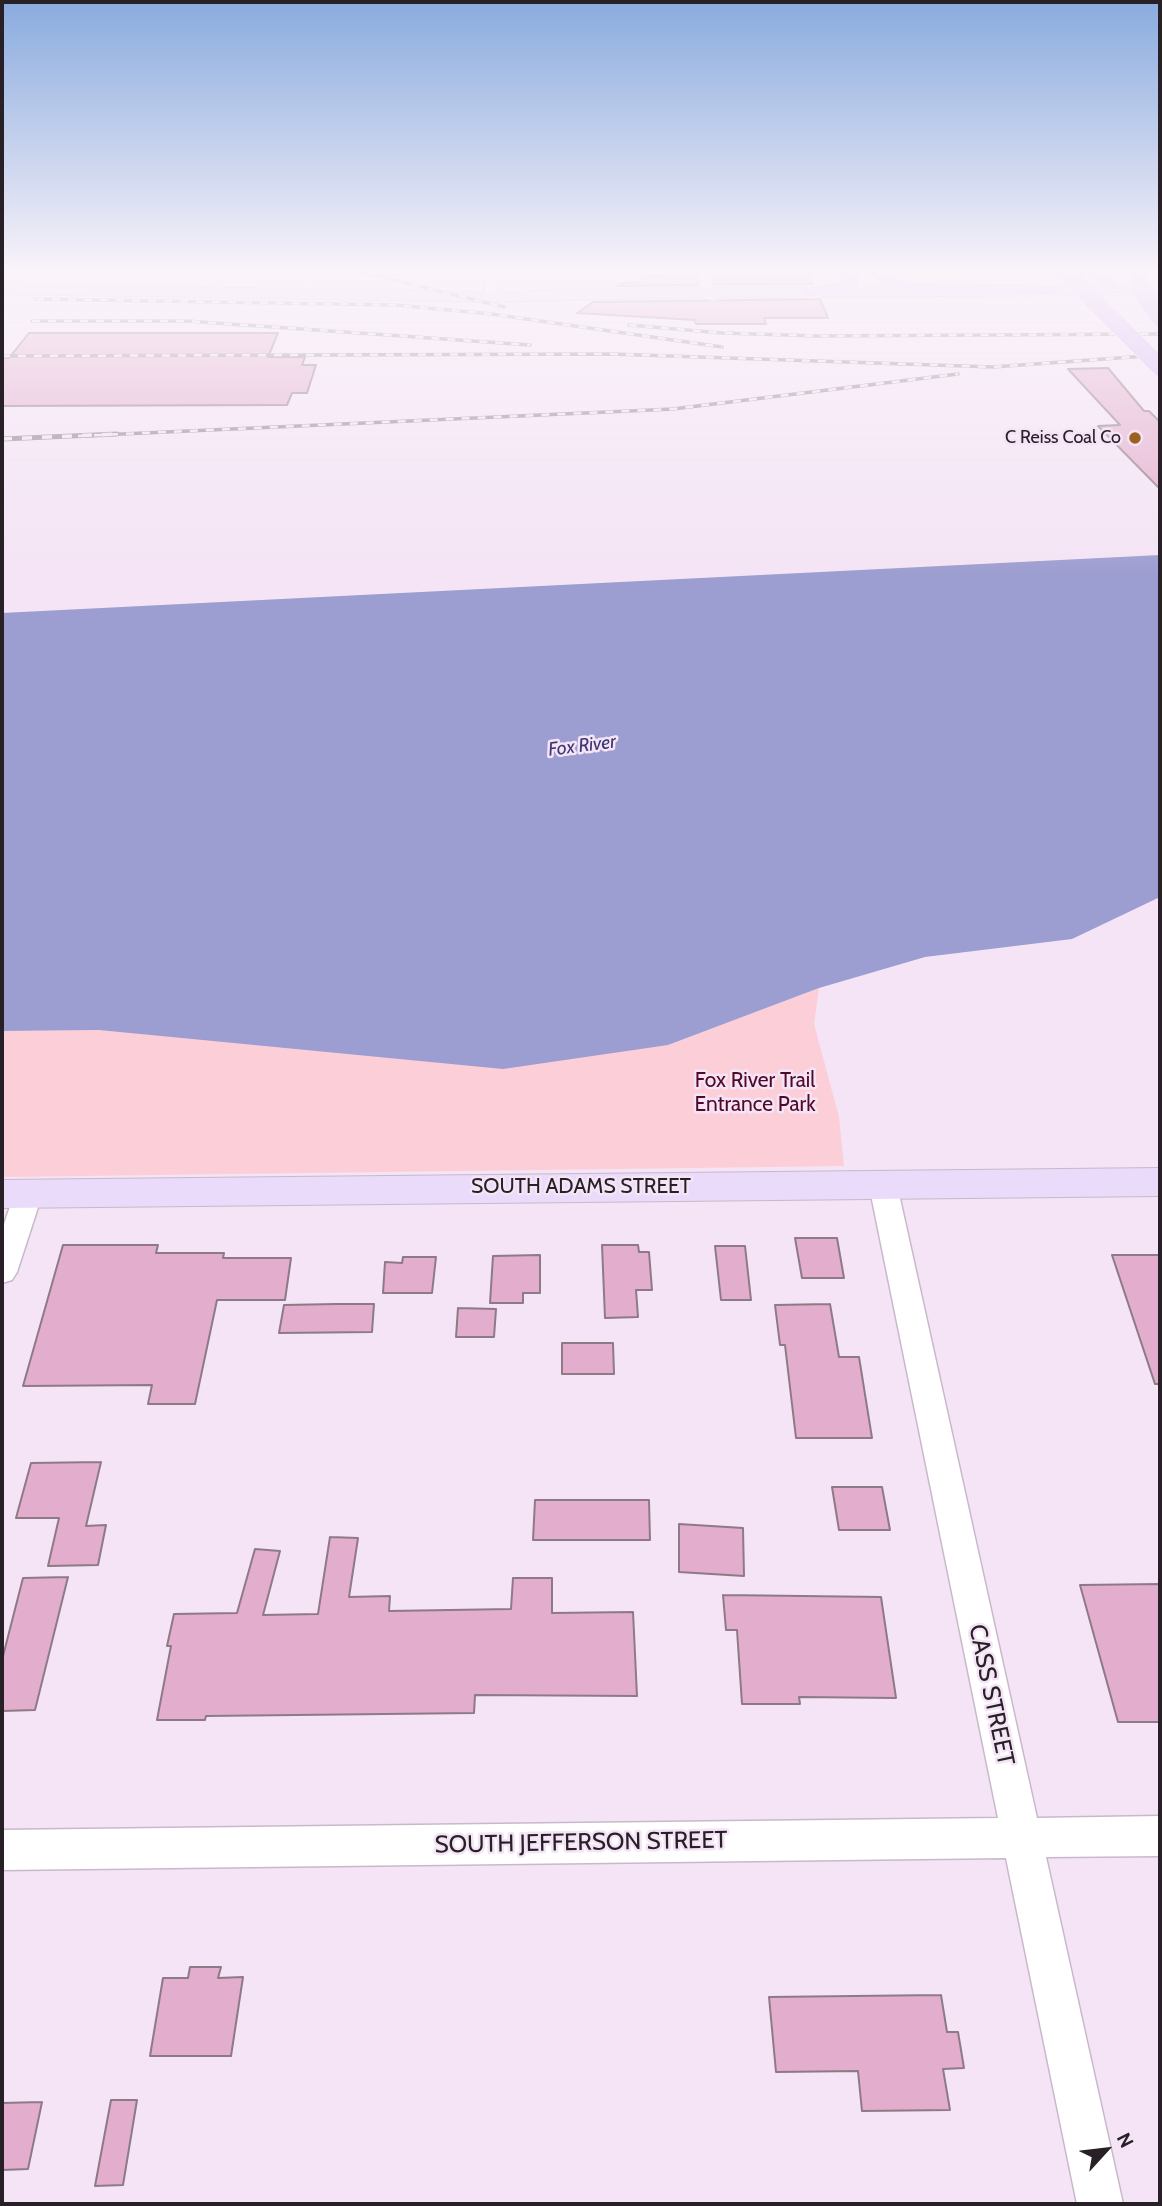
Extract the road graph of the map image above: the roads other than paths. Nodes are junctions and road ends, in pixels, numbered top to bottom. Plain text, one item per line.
1 (1160, 1182) edge
2 (883, 1185) junction
3 (16, 1193) edge
4 (2, 1272) edge
5 (1160, 1836) edge
6 (1022, 1838) junction
7 (2, 1850) edge
8 (1100, 2204) edge

1 - 2 street, SOUTH ADAMS STREET
2 - 3 street, SOUTH ADAMS STREET
2 - 6 street, CASS STREET
3 - 4 street
5 - 6 street, SOUTH JEFFERSON STREET
6 - 7 street, SOUTH JEFFERSON STREET
6 - 8 street, CASS STREET

